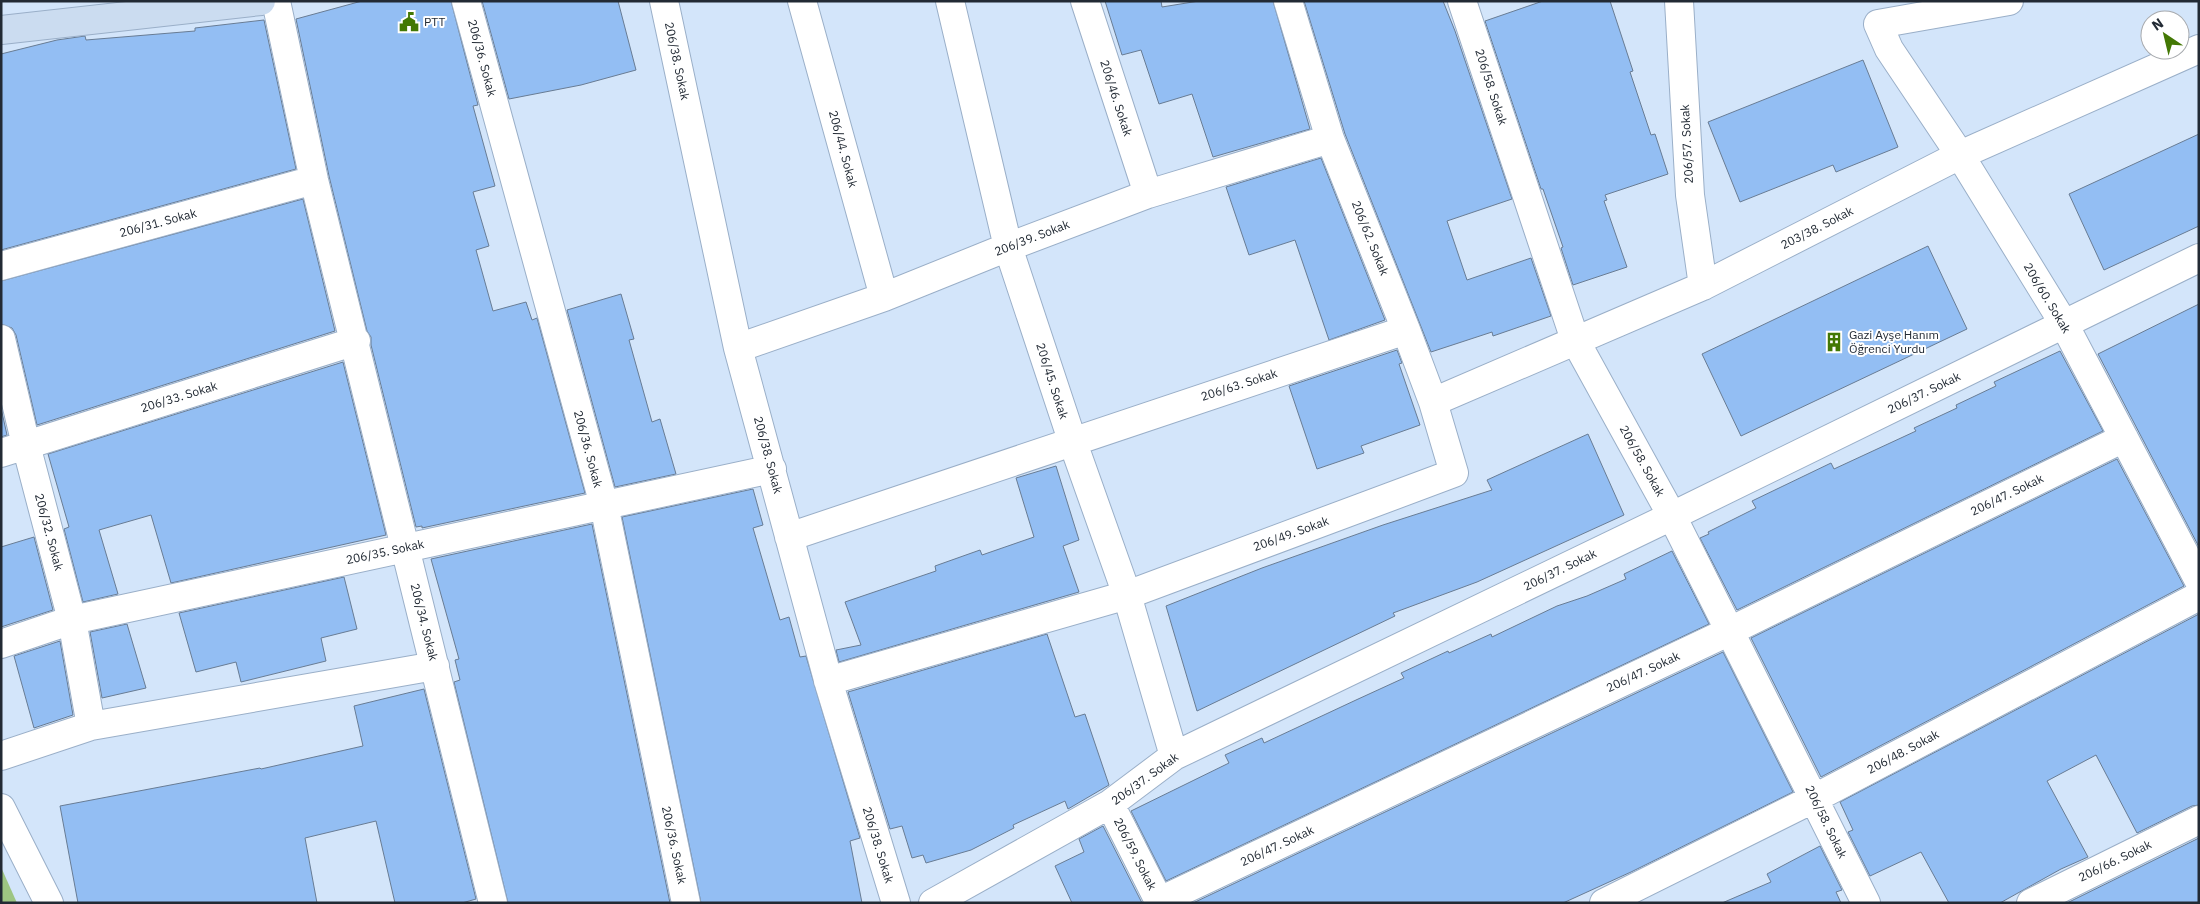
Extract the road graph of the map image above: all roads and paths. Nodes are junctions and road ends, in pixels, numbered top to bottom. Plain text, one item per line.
1 (262, 1) edge
2 (276, 1) edge
3 (466, 1) edge
4 (664, 1) edge
5 (802, 1) edge
6 (950, 1) edge
7 (1085, 1) edge
8 (1288, 1) edge
9 (1462, 1) edge
10 (1679, 1) edge
11 (2009, 1) edge
12 (1, 30) edge
13 (2199, 49) edge
14 (1330, 139) junction
15 (1960, 155) junction
16 (314, 180) junction
17 (1148, 194) junction
18 (1008, 247) junction
19 (2199, 258) edge
20 (1, 266) edge
21 (1702, 286) junction
22 (884, 297) junction
23 (2064, 324) junction
24 (1406, 330) junction
25 (1, 339) edge
26 (1575, 340) junction
27 (356, 341) junction
28 (738, 348) junction
29 (1433, 402) junction
30 (2124, 438) junction
31 (1072, 440) junction
32 (14, 449) edge
33 (772, 469) junction
34 (1454, 473) joint
35 (604, 505) junction
36 (1672, 516) junction
37 (790, 536) junction
38 (406, 548) junction
39 (2199, 581) edge
40 (1127, 595) junction
41 (2199, 596) edge
42 (72, 620) junction
43 (1730, 631) junction
44 (1, 644) edge
45 (435, 666) junction
46 (828, 681) junction
47 (91, 726) junction
48 (1, 756) edge
49 (1174, 756) junction
50 (1815, 798) junction
51 (1110, 804) junction
52 (1, 808) edge
53 (2199, 820) edge
54 (1160, 902) edge
55 (49, 903) edge
56 (493, 903) edge
57 (686, 903) edge
58 (896, 903) edge
59 (933, 903) edge
60 (1604, 903) edge
61 (1866, 903) edge
62 (2031, 903) edge

1 - 12 main road
2 - 16 street, 206/34. Sokak
3 - 35 street, 206/36. Sokak
4 - 28 street, 206/38. Sokak
5 - 22 street, 206/44. Sokak
6 - 18 street, 206/45. Sokak
7 - 17 street, 206/46. Sokak
8 - 14 street, 206/62. Sokak
9 - 26 street, 206/58. Sokak
10 - 21 street, 206/57. Sokak
11 - 15 street, 206/60. Sokak
13 - 15 street, 203/38. Sokak
14 - 17 street, 206/39. Sokak
14 - 24 street, 206/62. Sokak
15 - 21 street, 203/38. Sokak
15 - 23 street, 206/60. Sokak
16 - 20 street, 206/31. Sokak
16 - 27 street, 206/34. Sokak
17 - 18 street, 206/39. Sokak
18 - 22 street, 206/39. Sokak
18 - 31 street, 206/45. Sokak
19 - 23 street, 206/37. Sokak
21 - 26 street, 203/38. Sokak
22 - 28 street, 206/39. Sokak
23 - 30 street, 206/60. Sokak
23 - 36 street, 206/37. Sokak
24 - 29 street, 206/62. Sokak
24 - 31 street, 206/63. Sokak
25 - 32 street, 206/32. Sokak
26 - 29 street, 203/38. Sokak
26 - 36 street, 206/58. Sokak
27 - 32 street, 206/33. Sokak
27 - 38 street, 206/34. Sokak
28 - 33 street, 206/38. Sokak
29 - 34 street, 206/62. Sokak
30 - 39 street, 206/60. Sokak
30 - 43 street, 206/47. Sokak
31 - 37 street, 206/63. Sokak
31 - 40 street, 206/45. Sokak
32 - 42 street, 206/32. Sokak
33 - 35 street, 206/35. Sokak
33 - 37 street, 206/38. Sokak
34 - 40 street, 206/49. Sokak
35 - 38 street, 206/35. Sokak
35 - 57 street, 206/36. Sokak
36 - 43 street, 206/58. Sokak
36 - 49 street, 206/37. Sokak
37 - 46 street, 206/38. Sokak
38 - 42 street, 206/35. Sokak
38 - 45 street, 206/34. Sokak
40 - 46 street, 206/49. Sokak
40 - 49 street, 206/45. Sokak
41 - 50 street, 206/48. Sokak
42 - 44 street, 206/35. Sokak
42 - 47 street, 206/32. Sokak
43 - 50 street, 206/58. Sokak
43 - 54 street, 206/47. Sokak
45 - 47 street
45 - 56 street, 206/34. Sokak
46 - 58 street, 206/38. Sokak
47 - 48 street
49 - 51 street, 206/37. Sokak
50 - 60 street, 206/48. Sokak
50 - 61 street, 206/58. Sokak
51 - 54 street, 206/59. Sokak
51 - 59 street, 206/37. Sokak
52 - 55 street
53 - 62 street, 206/66. Sokak

